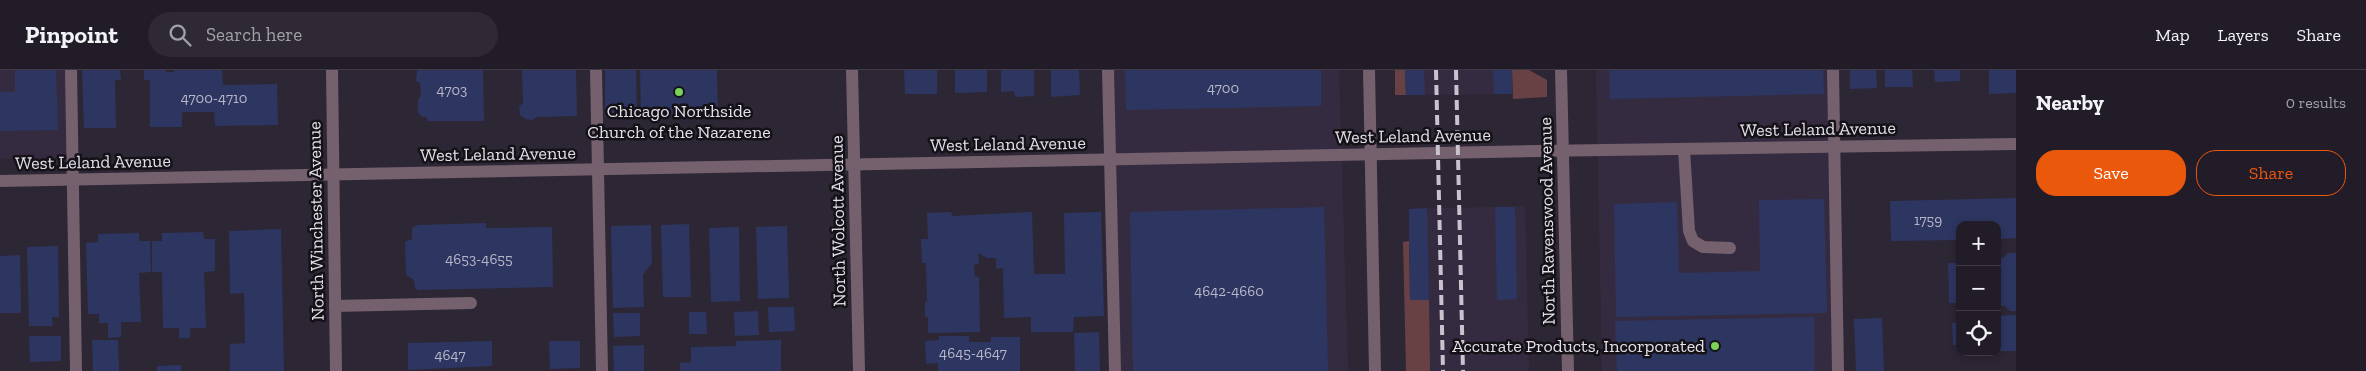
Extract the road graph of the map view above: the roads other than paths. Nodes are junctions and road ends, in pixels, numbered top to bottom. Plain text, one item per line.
1 (71, 70) edge
2 (332, 70) edge
3 (596, 70) edge
4 (852, 70) edge
5 (1108, 70) edge
6 (1369, 70) edge
7 (1561, 70) edge
8 (1833, 70) edge
9 (2016, 144) edge
10 (1835, 146) junction
11 (1684, 149) junction
12 (1562, 150) junction
13 (1372, 154) junction
14 (1110, 159) junction
15 (854, 164) junction
16 (598, 170) junction
17 (333, 175) junction
18 (73, 180) junction
19 (0, 181) edge
20 (1730, 248) dead end
21 (471, 303) dead end
22 (335, 306) junction
23 (76, 371) edge
24 (336, 371) edge
25 (602, 371) edge
26 (859, 371) edge
27 (1116, 371) edge
28 (1376, 371) edge
29 (1568, 371) edge
30 (1838, 371) edge

1 - 18 street
2 - 17 street, North Winchester Avenue
3 - 16 street
4 - 15 street, North Wolcott Avenue
5 - 14 street
6 - 13 street
7 - 12 street, North Ravenswood Avenue
8 - 10 street
9 - 10 street, West Leland Avenue
10 - 11 street, West Leland Avenue
10 - 30 street
11 - 12 street, West Leland Avenue
11 - 20 street
12 - 13 street, West Leland Avenue
12 - 29 street, North Ravenswood Avenue
13 - 14 street, West Leland Avenue
13 - 28 street
14 - 15 street, West Leland Avenue
14 - 27 street
15 - 16 street, West Leland Avenue
15 - 26 street, North Wolcott Avenue
16 - 17 street, West Leland Avenue
16 - 25 street
17 - 18 street, West Leland Avenue
17 - 22 street, North Winchester Avenue
18 - 19 street, West Leland Avenue
18 - 23 street
21 - 22 street
22 - 24 street, North Winchester Avenue

